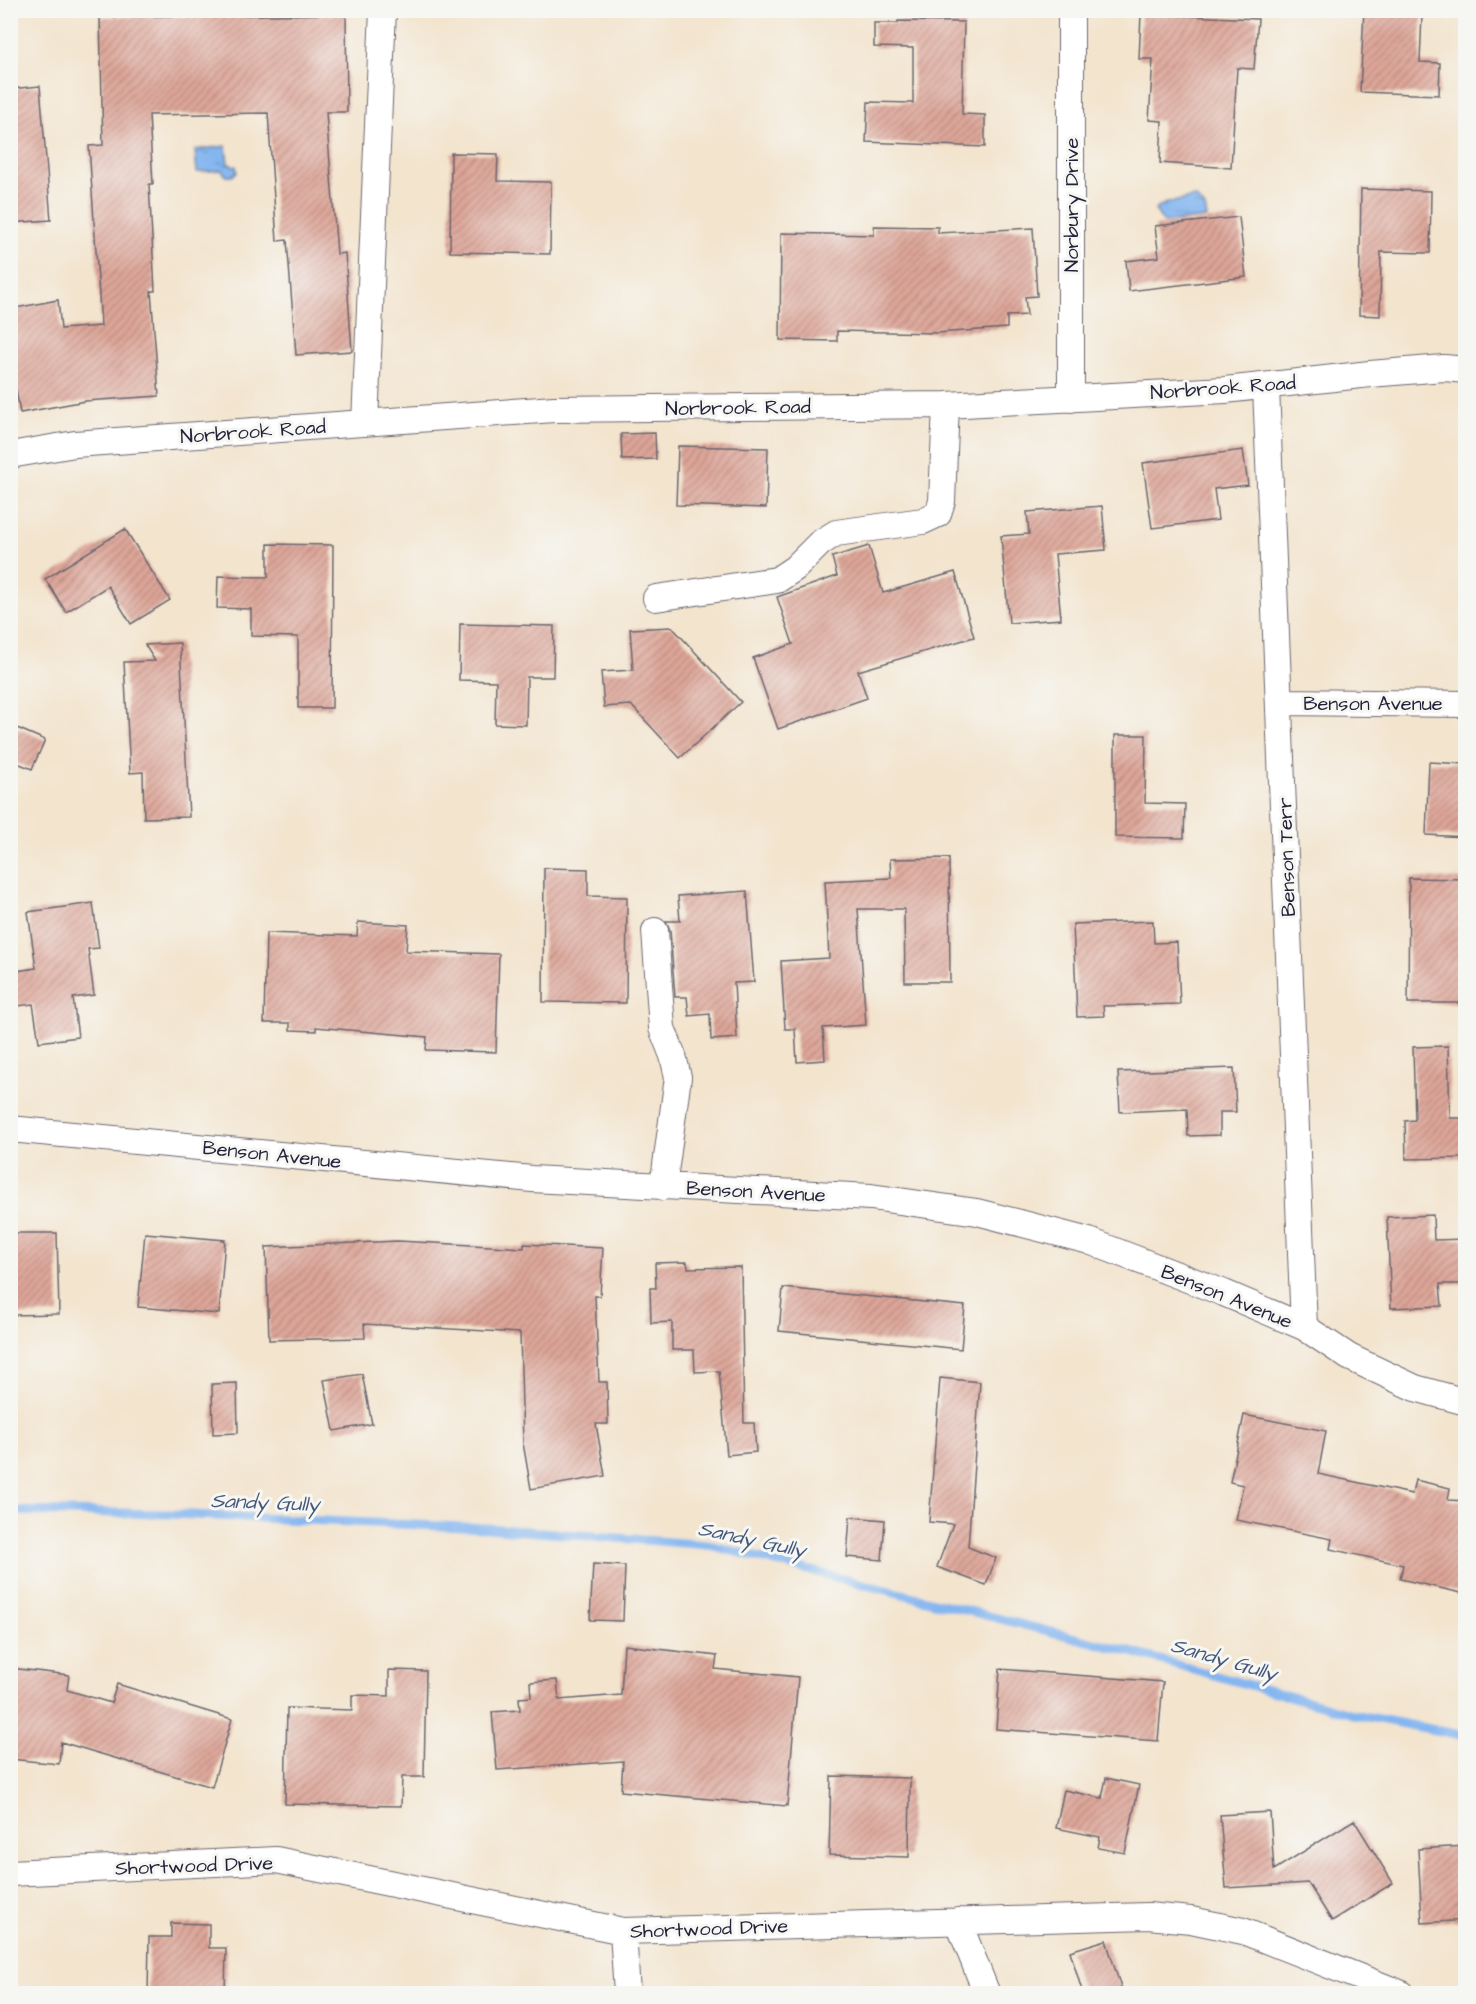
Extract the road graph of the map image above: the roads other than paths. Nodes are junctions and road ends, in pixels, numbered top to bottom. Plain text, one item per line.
1 (383, 10) edge
2 (1071, 10) edge
3 (1466, 370) edge
4 (1266, 387) junction
5 (1071, 399) junction
6 (946, 405) junction
7 (364, 423) junction
8 (10, 455) edge
9 (656, 598) dead end
10 (1280, 702) junction
11 (1466, 704) edge
12 (656, 931) dead end
13 (10, 1129) edge
14 (663, 1186) junction
15 (1304, 1327) junction
16 (1466, 1402) edge
17 (10, 1873) edge
18 (958, 1921) junction
19 (623, 1931) junction
20 (627, 1994) edge
21 (987, 1994) edge
22 (1402, 1994) edge

1 - 7 street
2 - 5 street, Norbury Drive
3 - 4 street, Norbrook Road
4 - 5 street, Norbrook Road
4 - 10 street, Benson Terr
5 - 6 street, Norbrook Road
6 - 7 street, Norbrook Road
6 - 9 street
7 - 8 street, Norbrook Road
10 - 11 street, Benson Avenue
10 - 15 street, Benson Terr
12 - 14 street
13 - 14 street, Benson Avenue
14 - 15 street, Benson Avenue
15 - 16 street, Benson Avenue
17 - 19 street, Shortwood Drive
18 - 19 street, Shortwood Drive
18 - 21 street
18 - 22 street, Shortwood Drive
19 - 20 street

